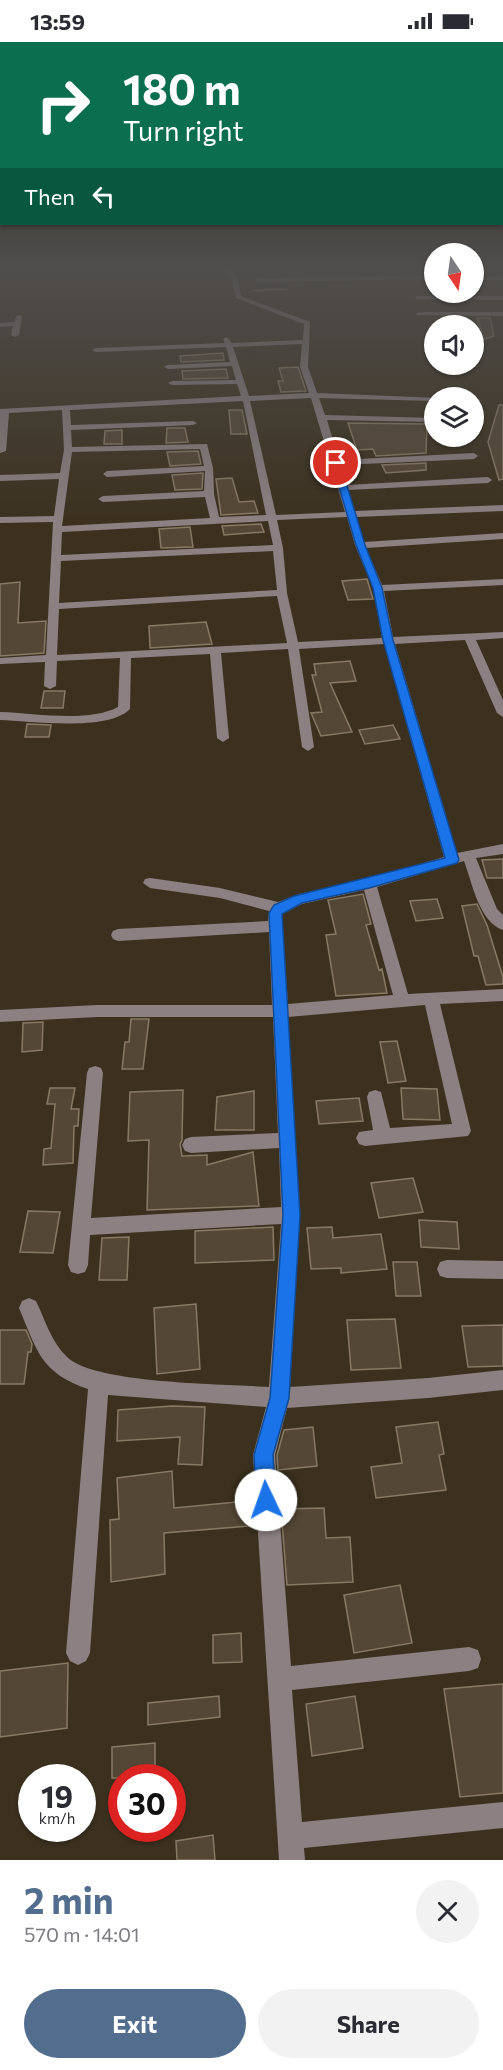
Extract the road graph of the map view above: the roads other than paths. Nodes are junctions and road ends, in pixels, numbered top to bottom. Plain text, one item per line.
1 (230, 352) edge
2 (306, 352) edge
3 (233, 364) junction
4 (168, 367) dead end
5 (240, 382) junction
6 (172, 383) dead end
7 (314, 395) junction
8 (424, 399) edge
9 (245, 400) junction
10 (189, 402) junction
11 (66, 407) junction
12 (2, 411) edge
13 (322, 417) junction
14 (424, 420) edge
15 (194, 423) junction
16 (66, 428) junction
17 (2, 434) edge
18 (198, 445) junction
19 (68, 450) junction
20 (2, 451) dead end
21 (474, 456) dead end
22 (336, 463) junction
23 (209, 468) junction
24 (107, 474) dead end
25 (65, 476) junction
26 (0, 478) edge
27 (488, 480) dead end
28 (343, 488) junction
29 (209, 494) junction
30 (103, 500) dead end
31 (503, 508) edge
32 (351, 515) junction
33 (270, 517) junction
34 (215, 519) junction
35 (0, 520) edge
36 (58, 524) junction
37 (503, 537) edge
38 (360, 545) junction
39 (278, 548) junction
40 (56, 558) junction
41 (503, 582) edge
42 (378, 588) junction
43 (282, 593) junction
44 (54, 606) junction
45 (503, 635) edge
46 (469, 637) junction
47 (388, 640) junction
48 (293, 645) junction
49 (215, 649) junction
50 (126, 654) junction
51 (52, 658) junction
52 (0, 662) edge
53 (50, 686) dead end
54 (503, 713) edge
55 (0, 716) edge
56 (223, 738) dead end
57 (308, 747) dead end
58 (503, 849) edge
59 (468, 855) junction
60 (452, 860) junction
61 (150, 883) dead end
62 (369, 884) junction
63 (279, 909) junction
64 (503, 924) edge
65 (275, 926) junction
66 (118, 935) dead end
67 (503, 995) edge
68 (431, 998) junction
69 (402, 1000) junction
70 (281, 1011) junction
71 (0, 1016) edge
72 (95, 1073) dead end
73 (375, 1097) dead end
74 (383, 1137) junction
75 (365, 1138) dead end
76 (288, 1140) junction
77 (191, 1145) dead end
78 (291, 1215) junction
79 (81, 1227) junction
80 (78, 1265) dead end
81 (447, 1269) dead end
82 (503, 1269) edge
83 (29, 1308) dead end
84 (503, 1380) edge
85 (99, 1383) junction
86 (279, 1398) junction
87 (78, 1653) dead end
88 (469, 1659) dead end
89 (278, 1679) junction
90 (503, 1815) edge
91 (291, 1848) edge

1 - 3 street
2 - 7 street
3 - 4 street
3 - 5 street
5 - 6 street
5 - 9 street
7 - 8 street
7 - 9 street
7 - 13 street
9 - 10 street
9 - 33 street
10 - 11 street
10 - 15 street
11 - 12 street
11 - 16 street
12 - 17 street
13 - 14 street
13 - 22 street
15 - 16 street
15 - 18 street
16 - 19 street
17 - 20 street
18 - 19 street
18 - 23 street
19 - 25 street
21 - 22 street
22 - 28 street
23 - 24 street
23 - 29 street
25 - 26 street
25 - 36 street
27 - 28 street
28 - 32 street
29 - 30 street
29 - 34 street
31 - 32 street
32 - 33 street
32 - 38 street
33 - 34 street
33 - 39 street
34 - 36 street
35 - 36 street
36 - 40 street
37 - 38 street
38 - 42 street
39 - 40 street
39 - 43 street
40 - 44 street
41 - 42 street
42 - 47 street
43 - 44 street
43 - 48 street
44 - 51 street
45 - 46 street
46 - 47 street
46 - 54 street
47 - 48 street
47 - 60 street
48 - 49 street
48 - 57 street
49 - 50 street
49 - 56 street
50 - 51 street
50 - 55 street
51 - 52 street
51 - 53 street
58 - 59 street
59 - 60 street
59 - 64 street
60 - 62 street
61 - 63 street
62 - 63 street
62 - 69 street
63 - 65 street
65 - 66 street
65 - 70 street
67 - 68 street
68 - 69 street
68 - 74 street
69 - 70 street
70 - 71 street
70 - 76 street
72 - 79 street
73 - 74 street
74 - 75 street
76 - 77 street
76 - 78 street
78 - 79 street
78 - 86 street
79 - 80 street
81 - 82 street
83 - 85 street
84 - 86 street
85 - 86 street
85 - 87 street
86 - 89 street
88 - 89 street
89 - 91 street
90 - 91 street

